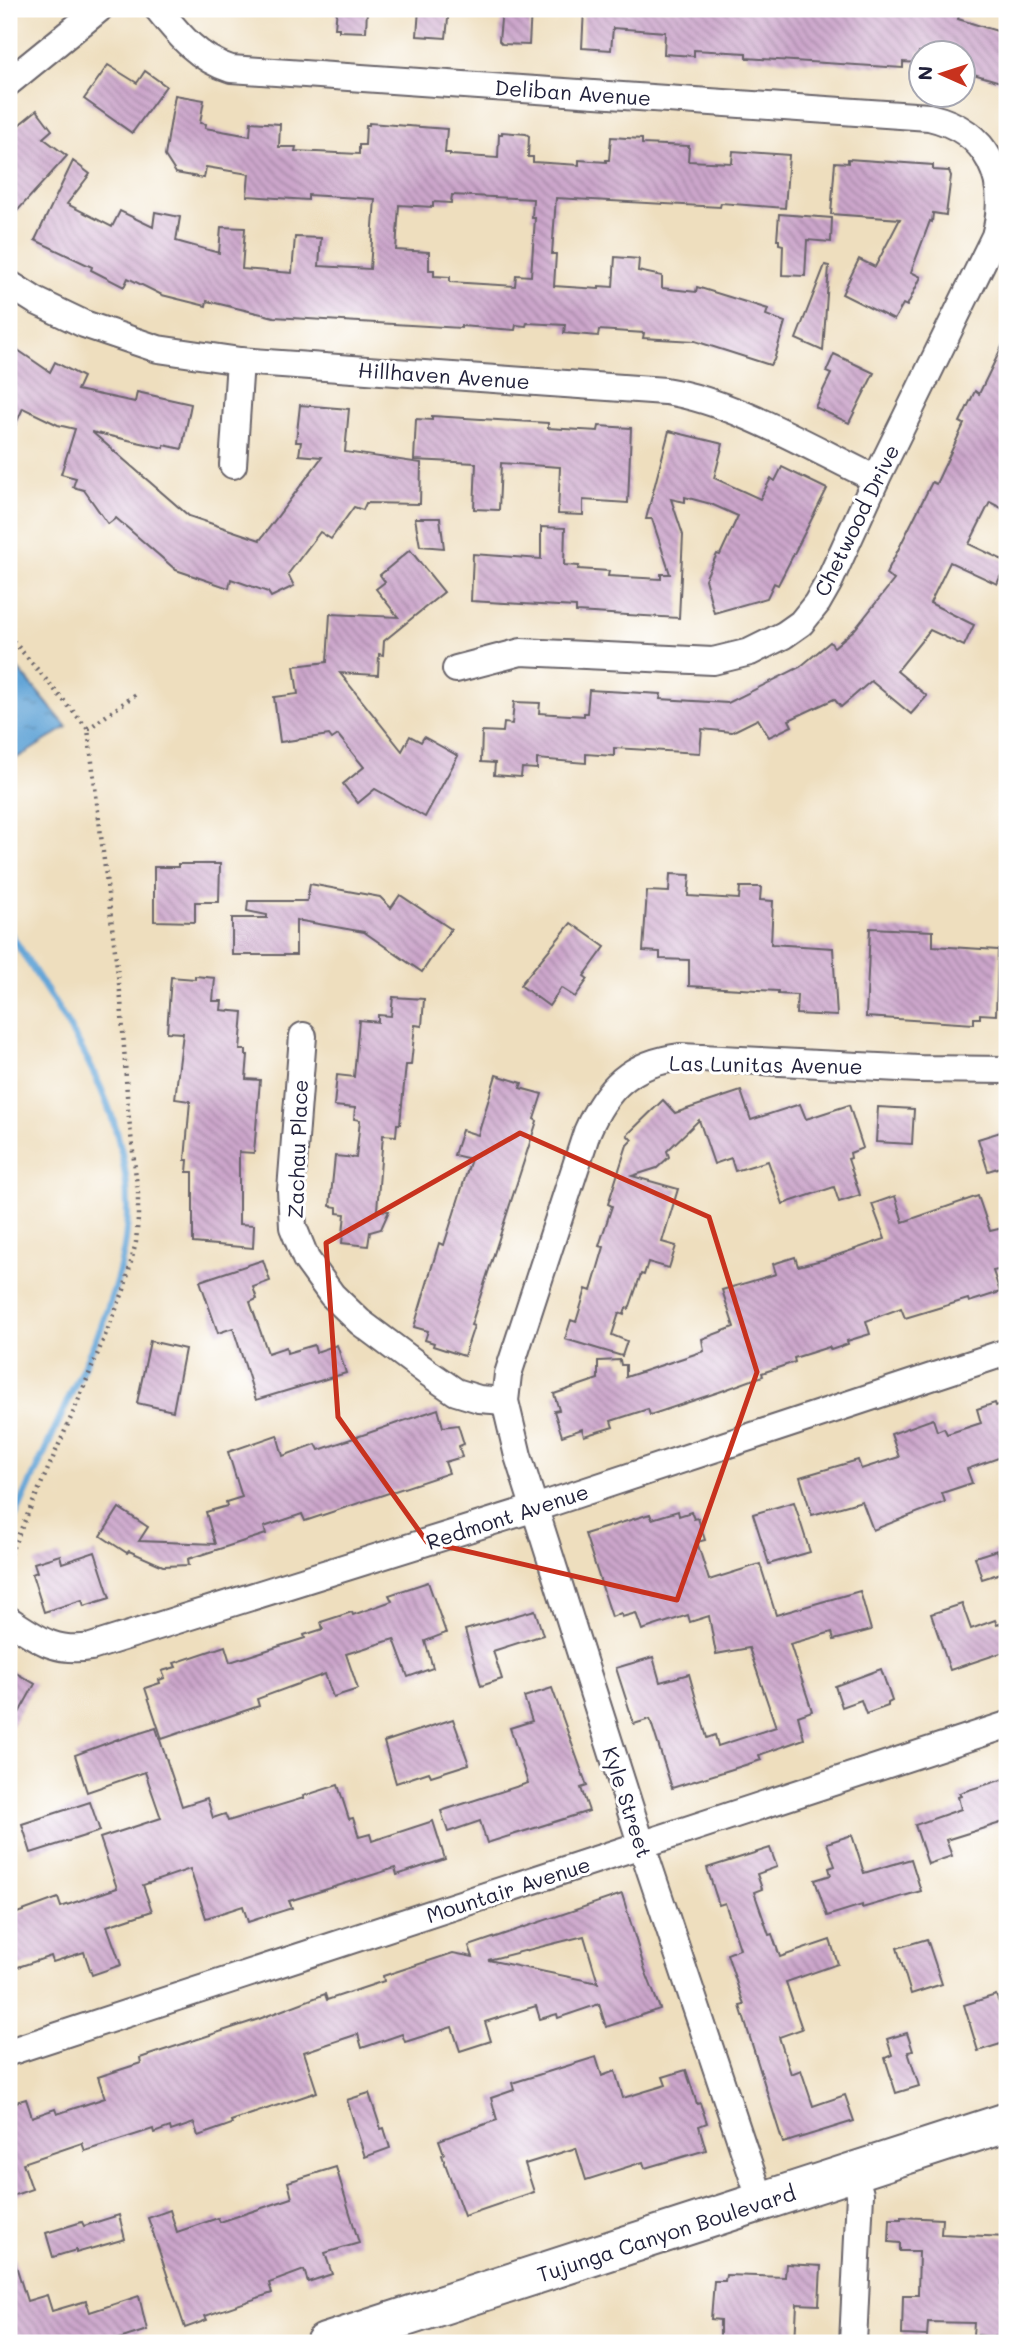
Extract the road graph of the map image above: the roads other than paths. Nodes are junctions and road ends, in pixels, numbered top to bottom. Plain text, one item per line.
1 (99, 9) edge
2 (158, 9) edge
3 (9, 82) edge
4 (993, 165) joint
5 (9, 284) edge
6 (240, 360) junction
7 (233, 465) dead end
8 (876, 479) junction
9 (456, 669) dead end
10 (303, 1036) dead end
11 (1007, 1070) edge
12 (1007, 1352) edge
13 (505, 1401) junction
14 (536, 1508) junction
15 (9, 1620) edge
16 (1007, 1725) edge
17 (642, 1846) junction
18 (9, 2052) edge
19 (1007, 2122) edge
20 (854, 2173) junction
21 (761, 2201) junction
22 (325, 2343) edge
23 (853, 2343) edge

1 - 3 street
2 - 4 street, Deliban Avenue
4 - 8 street, Chetwood Drive
5 - 6 street, Hillhaven Avenue
6 - 7 street
6 - 8 street, Hillhaven Avenue
8 - 9 street, Chetwood Drive
10 - 13 street, Zachau Place
11 - 13 street, Las Lunitas Avenue
12 - 14 street, Redmont Avenue
13 - 14 street, Kyle Street
14 - 15 street, Redmont Avenue
14 - 17 street, Kyle Street
16 - 17 street, Mountair Avenue
17 - 18 street, Mountair Avenue
17 - 21 street, Kyle Street
19 - 20 street, Tujunga Canyon Boulevard
20 - 21 street, Tujunga Canyon Boulevard
20 - 23 street
21 - 22 street, Tujunga Canyon Boulevard

